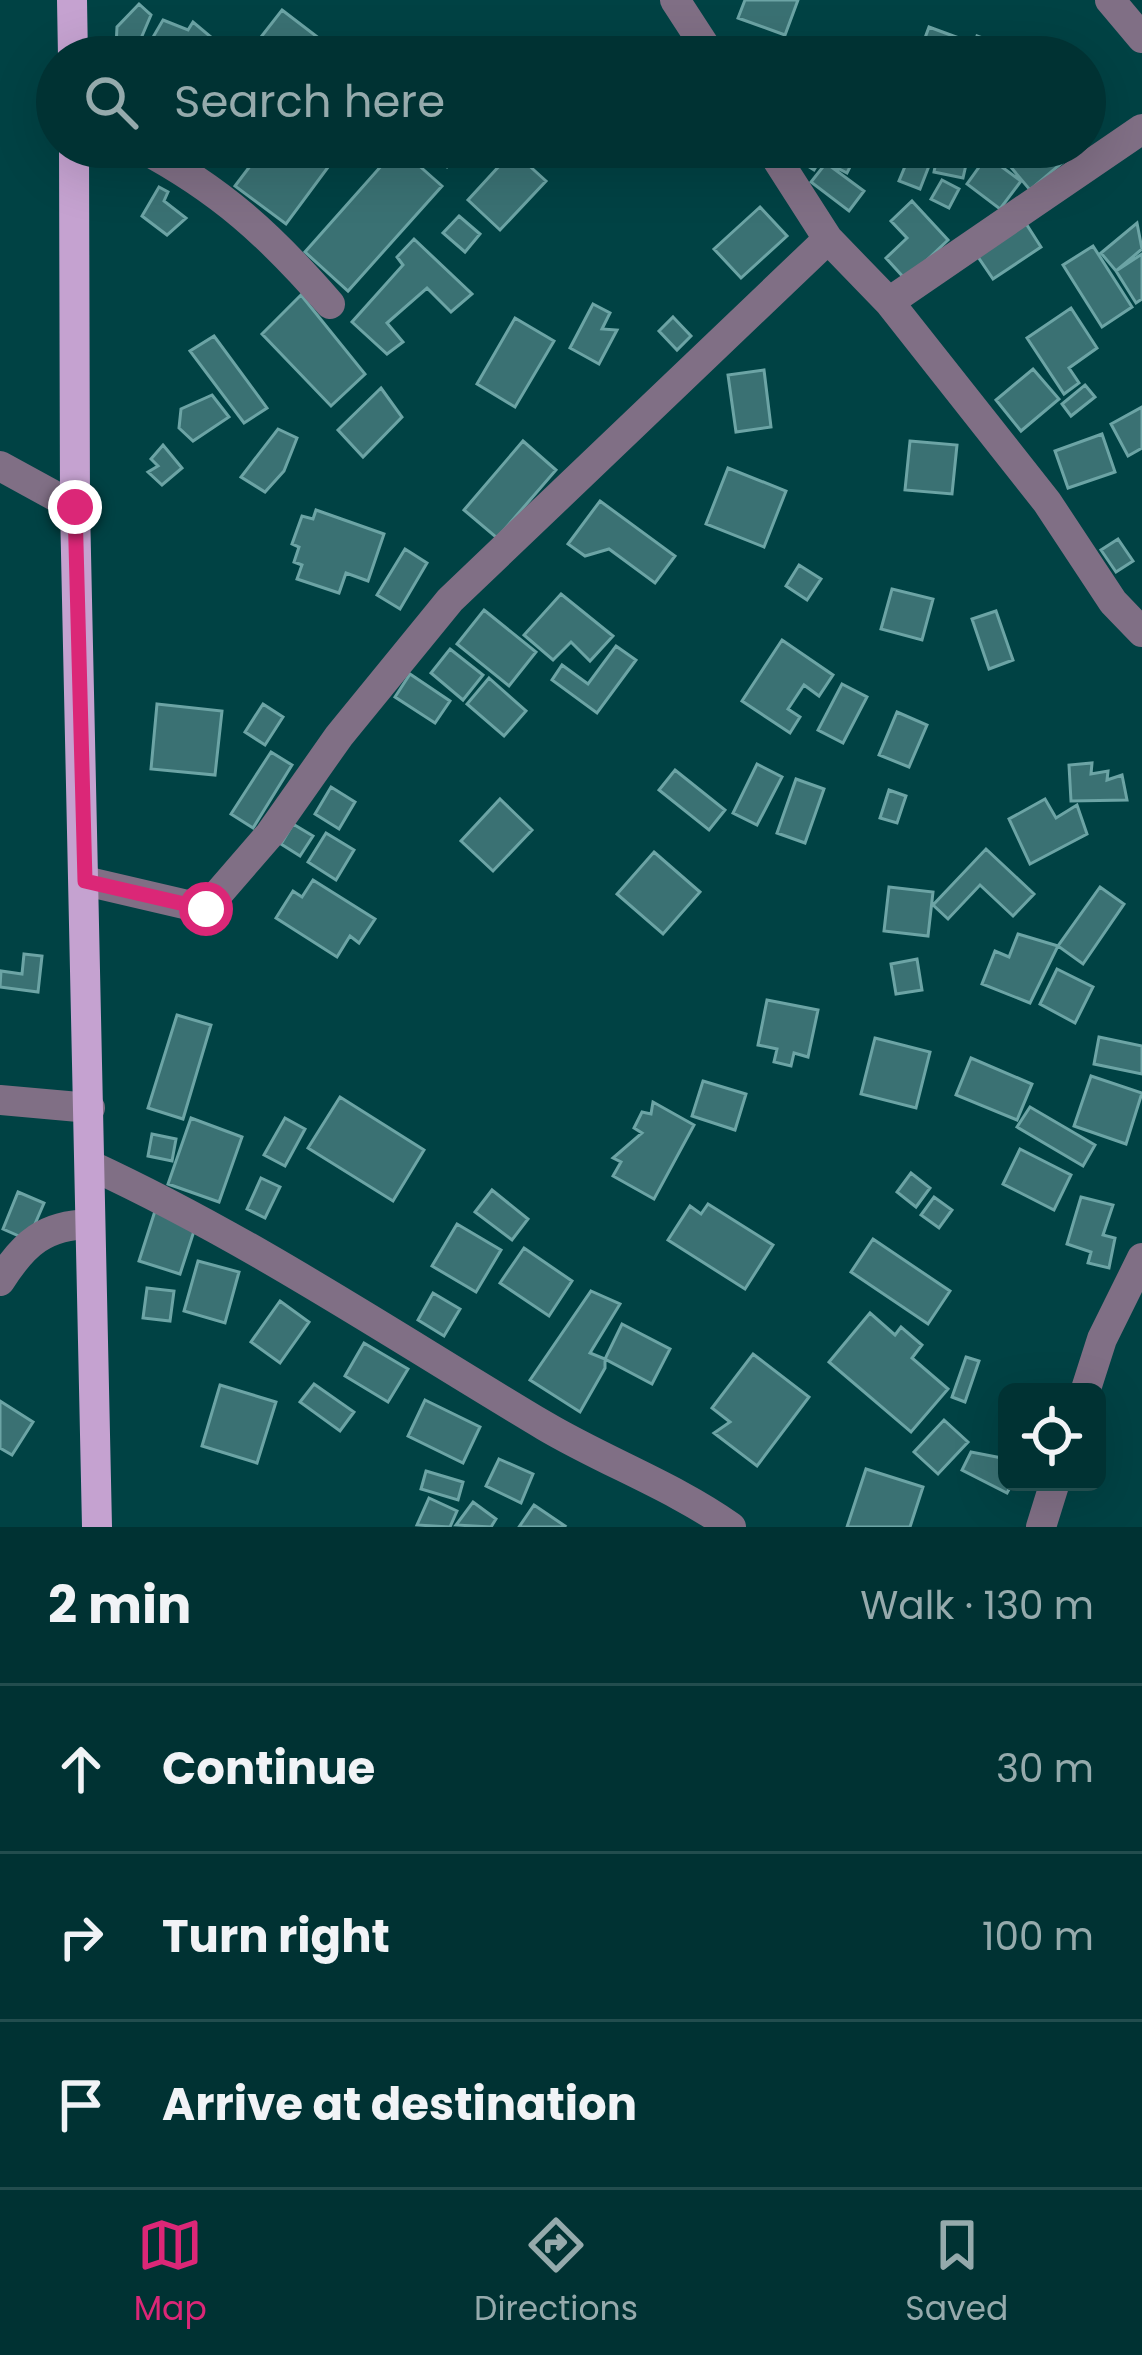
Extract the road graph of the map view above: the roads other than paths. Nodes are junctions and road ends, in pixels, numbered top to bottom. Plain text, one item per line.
1 (72, 0) edge
2 (675, 0) edge
3 (1110, 0) edge
4 (73, 36) edge
5 (698, 36) edge
6 (1142, 38) edge
7 (1142, 129) edge
8 (1106, 154) edge
9 (74, 168) edge
10 (179, 168) edge
11 (782, 168) edge
12 (1085, 168) edge
13 (828, 239) junction
14 (889, 302) junction
15 (330, 304) dead end
16 (0, 466) edge
17 (75, 507) junction
18 (1142, 632) edge
19 (85, 881) junction
20 (0, 1100) edge
21 (91, 1108) junction
22 (90, 1166) junction
23 (90, 1224) junction
24 (1142, 1258) edge
25 (0, 1281) edge
26 (1088, 1383) edge
27 (1052, 1491) edge
28 (97, 1527) edge
29 (731, 1527) edge
30 (1041, 1527) edge

1 - 4 main road
2 - 5 street
3 - 6 street
7 - 8 street
9 - 17 main road
10 - 15 street
11 - 13 street
12 - 14 street
13 - 14 street
13 - 19 street
14 - 18 street
16 - 17 street
17 - 19 main road
19 - 21 main road
20 - 21 street
21 - 22 main road
22 - 23 main road
22 - 29 street
23 - 25 street
23 - 28 main road
24 - 26 street
27 - 30 street

